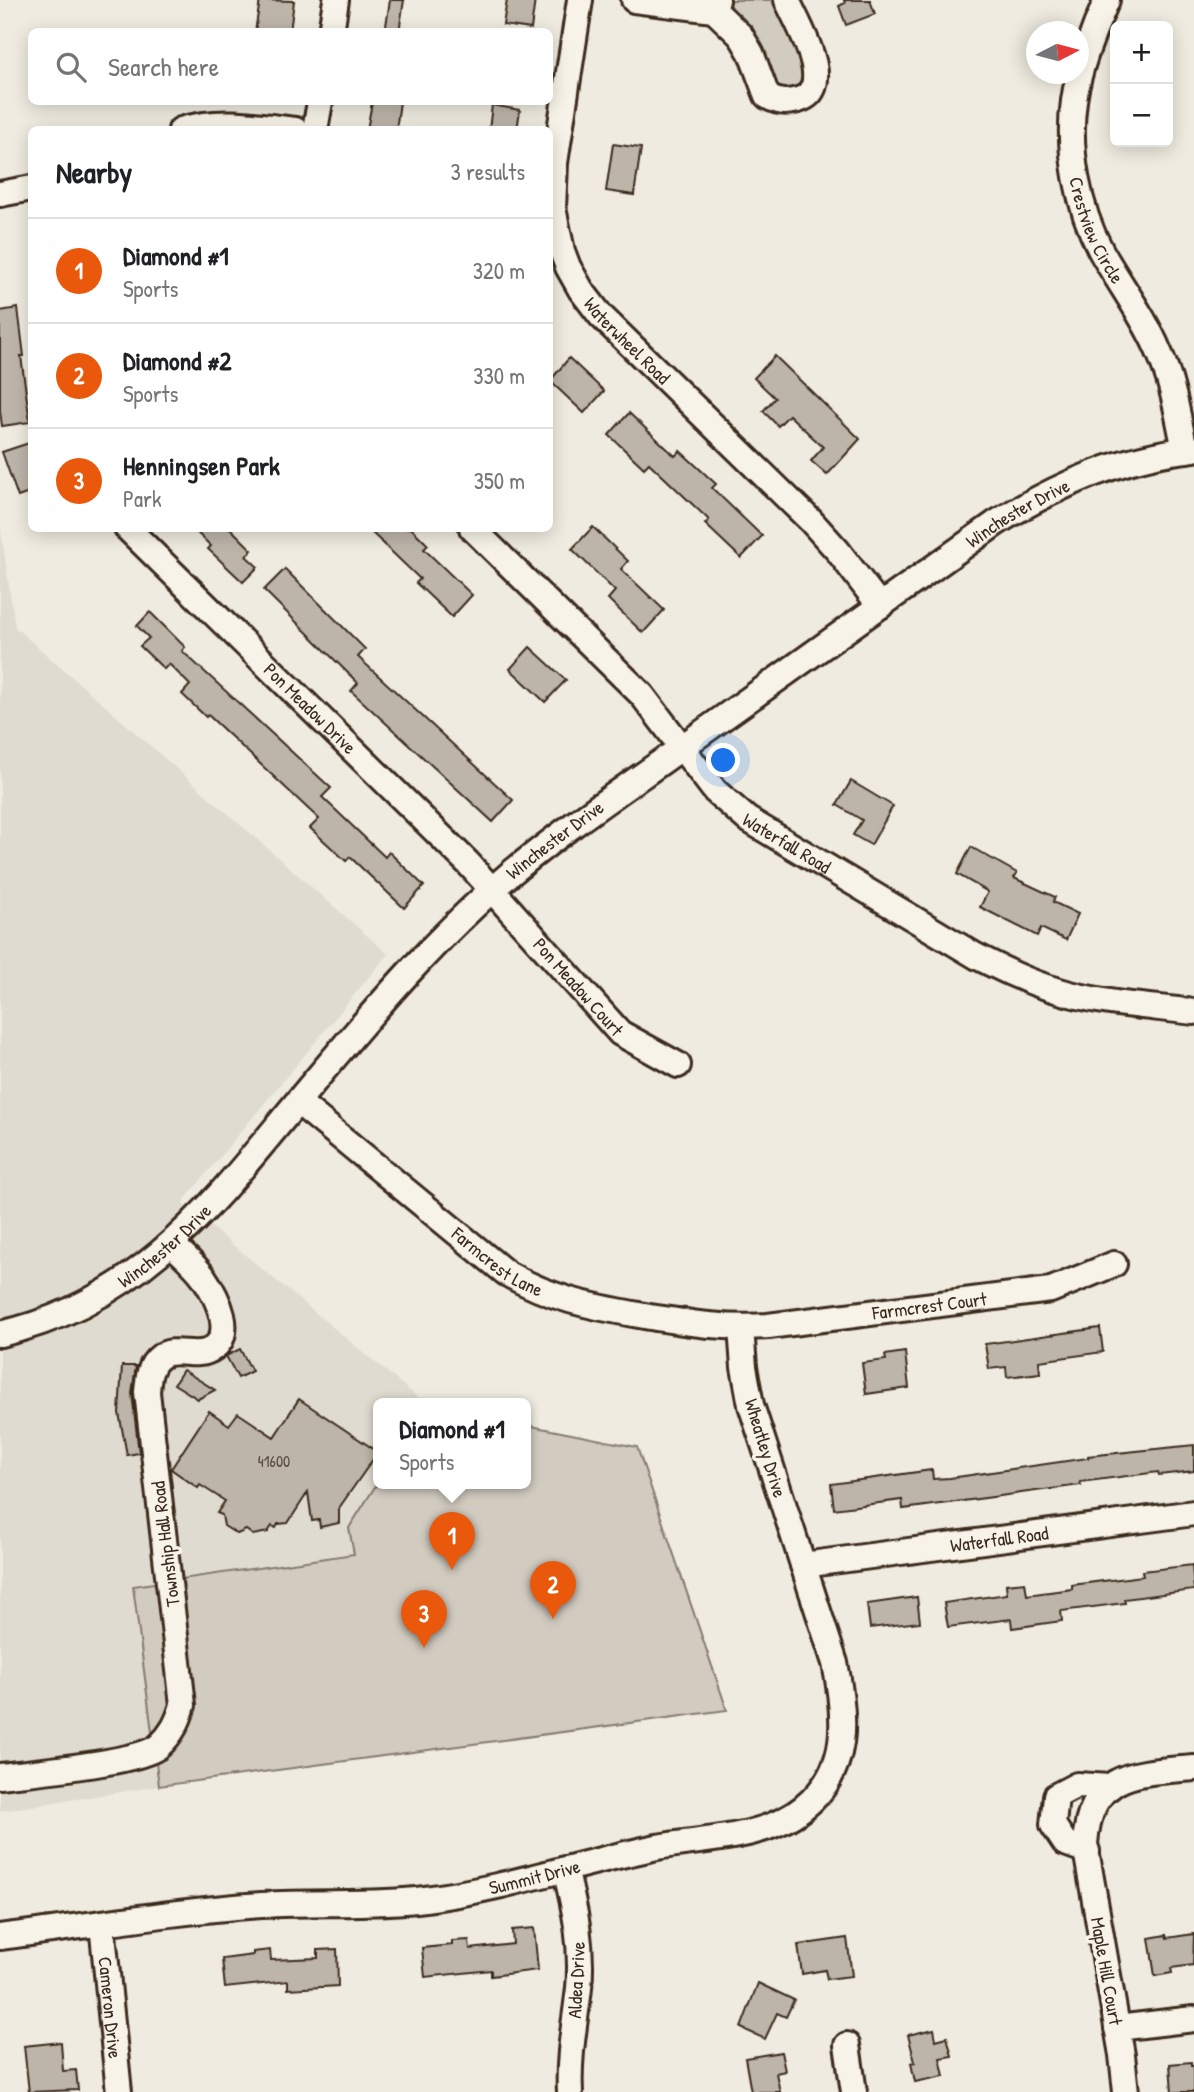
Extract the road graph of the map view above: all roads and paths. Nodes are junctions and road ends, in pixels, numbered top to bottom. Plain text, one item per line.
1 (336, 0) edge
2 (580, 0) edge
3 (634, 0) edge
4 (787, 0) edge
5 (1107, 0) edge
6 (716, 5) edge
7 (332, 28) edge
8 (320, 105) edge
9 (199, 126) edge
10 (266, 126) edge
11 (317, 126) edge
12 (28, 189) edge
13 (0, 194) edge
14 (1189, 449) edge
15 (131, 532) edge
16 (476, 532) edge
17 (880, 606) junction
18 (682, 748) junction
19 (492, 891) junction
20 (1194, 1012) edge
21 (678, 1065) dead end
22 (298, 1102) junction
23 (172, 1244) junction
24 (1114, 1264) dead end
25 (741, 1328) junction
26 (0, 1334) edge
27 (1194, 1513) edge
28 (803, 1565) junction
29 (1194, 1768) edge
30 (0, 1776) edge
31 (1110, 1787) junction
32 (1087, 1851) junction
33 (565, 1869) junction
34 (102, 1924) junction
35 (0, 1937) edge
36 (1194, 2019) edge
37 (1117, 2028) junction
38 (847, 2045) dead end
39 (119, 2092) edge
40 (570, 2092) edge
41 (854, 2092) edge
42 (1126, 2092) edge

1 - 7 street
2 - 17 street, Waterwheel Road
3 - 6 street
4 - 6 street
5 - 14 street, Crestview Circle
8 - 11 street
9 - 10 street
12 - 13 street
14 - 17 street, Winchester Drive
15 - 19 street, Pon Meadow Drive
16 - 18 street, Waterfall Road
17 - 18 street, Winchester Drive
18 - 19 street, Winchester Drive
18 - 20 street, Waterfall Road
19 - 21 street, Pon Meadow Court
19 - 22 street, Winchester Drive
22 - 23 street, Winchester Drive
22 - 25 street, Farmcrest Lane
23 - 26 street, Winchester Drive
23 - 30 street, Township Hall Road
24 - 25 street, Farmcrest Court
25 - 28 street, Wheatley Drive
27 - 28 street, Waterfall Road
28 - 33 street, Summit Drive
29 - 31 street, Maple Hill Court
31 - 32 street, Maple Hill Court
31 - 32 street, Maple Hill Court
32 - 37 street, Maple Hill Court
33 - 34 street, Summit Drive
33 - 40 street, Aldea Drive
34 - 35 street, Summit Drive
34 - 39 street, Cameron Drive
36 - 37 street
37 - 42 street, Maple Hill Court
38 - 41 street

